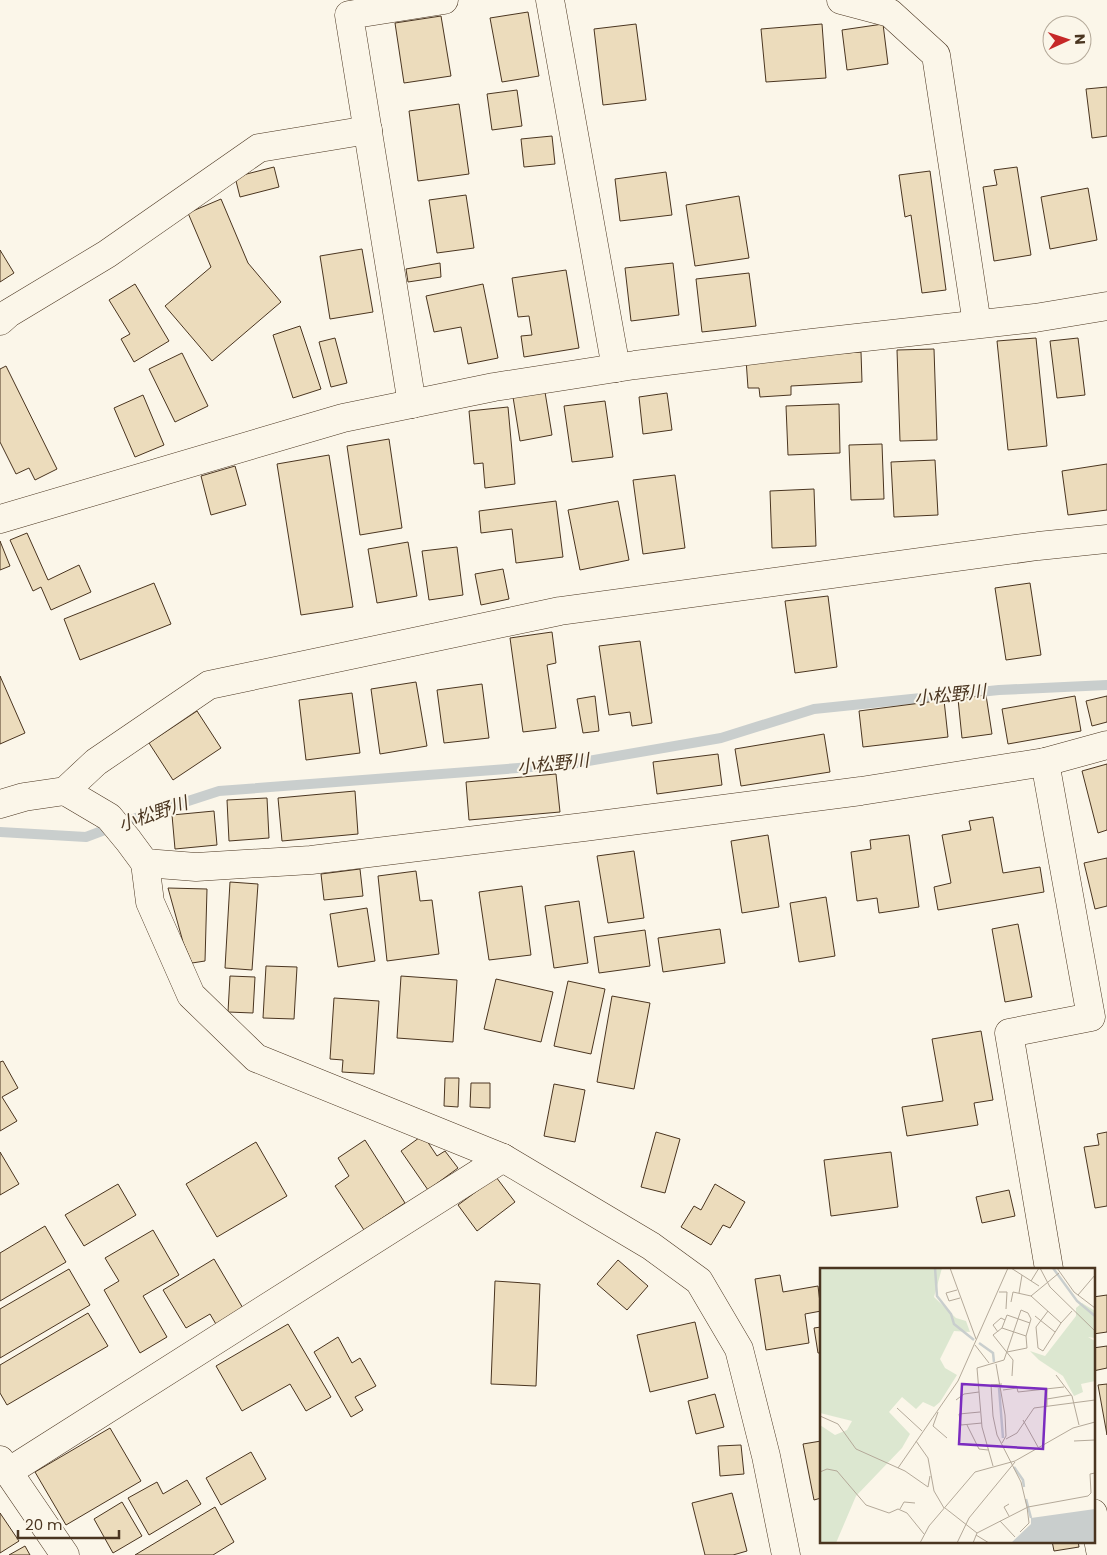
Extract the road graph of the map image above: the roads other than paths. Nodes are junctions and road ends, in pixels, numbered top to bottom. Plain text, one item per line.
1 (444, 0) edge
2 (550, 0) edge
3 (841, 0) edge
4 (368, 130) junction
5 (1107, 306) edge
6 (0, 321) edge
7 (977, 324) junction
8 (616, 368) junction
9 (412, 404) junction
10 (0, 519) edge
11 (1107, 539) edge
12 (1107, 745) edge
13 (1045, 762) junction
14 (64, 791) junction
15 (0, 804) edge
16 (145, 863) junction
17 (503, 1158) junction
18 (1049, 1268) edge
19 (4, 1466) edge
20 (1094, 1518) edge
21 (65, 1555) edge
22 (786, 1555) edge
23 (1101, 1555) edge

1 - 4 main road
2 - 8 main road
3 - 7 main road
4 - 6 main road
4 - 9 main road
5 - 7 main road
7 - 8 main road
8 - 9 main road
9 - 10 main road
11 - 14 main road
12 - 13 main road
13 - 16 main road
13 - 18 main road
14 - 15 main road
14 - 16 main road
16 - 17 main road
17 - 19 main road
17 - 22 main road
19 - 21 main road
20 - 23 main road

